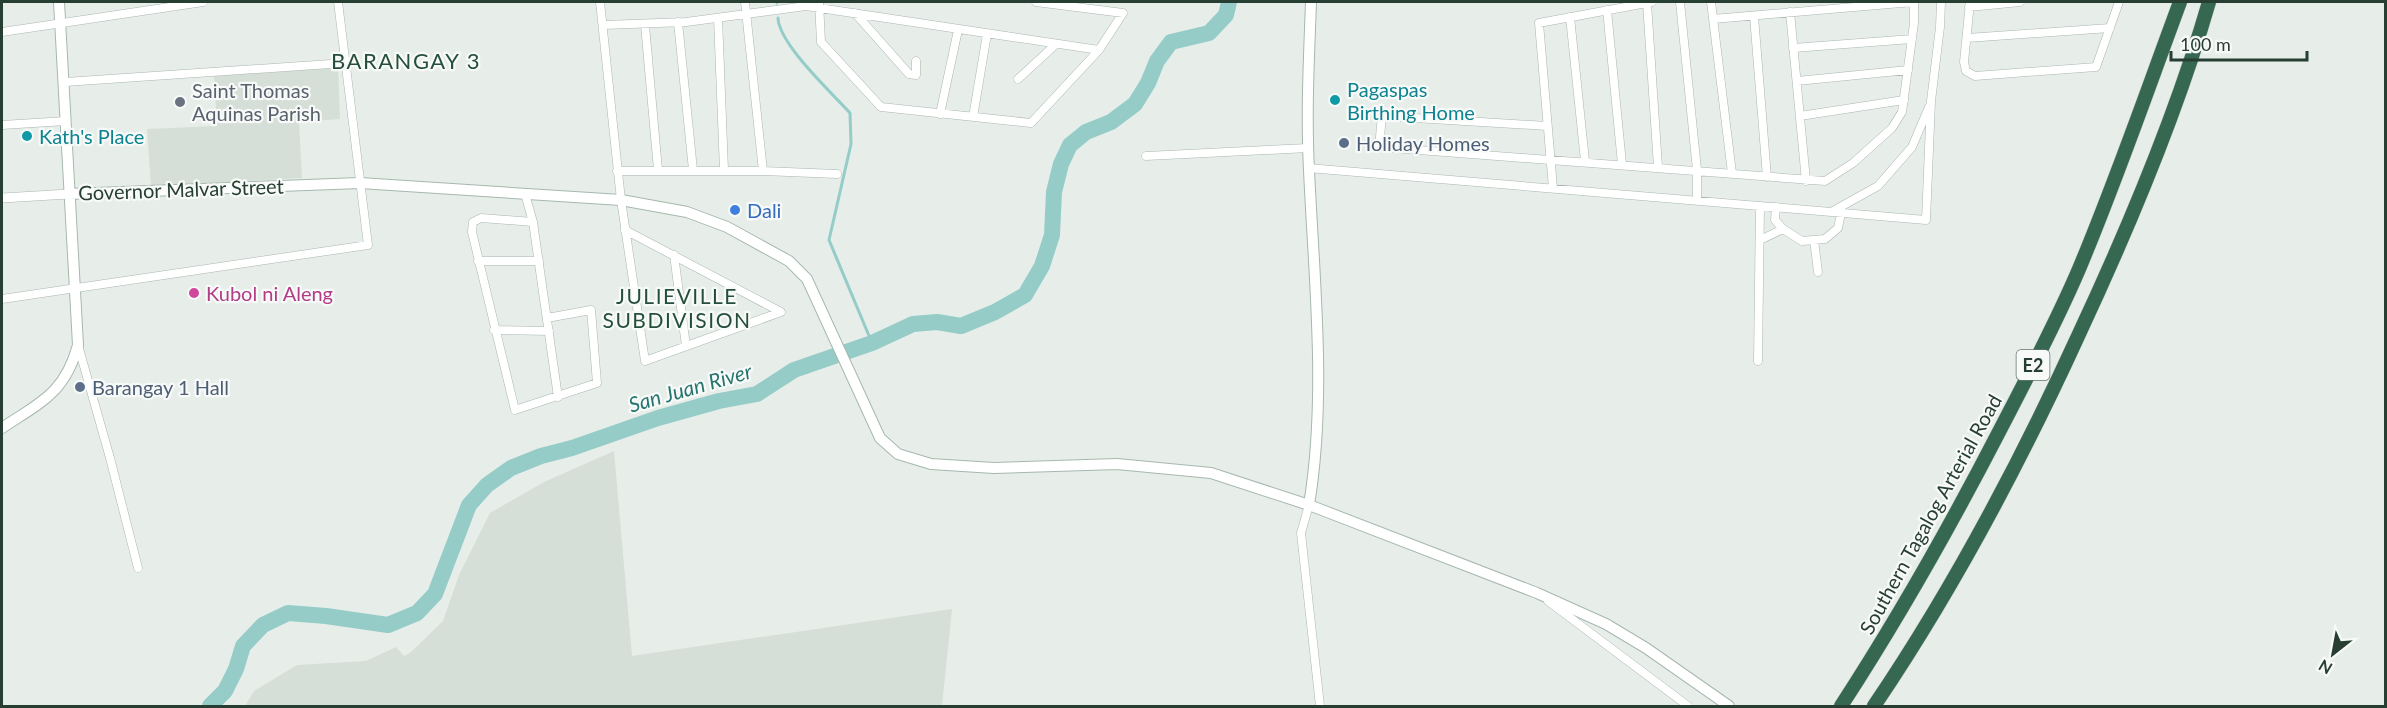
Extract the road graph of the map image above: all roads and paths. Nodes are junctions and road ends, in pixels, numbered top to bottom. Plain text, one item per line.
1 (59, 2) edge
2 (203, 2) edge
3 (338, 2) edge
4 (600, 2) edge
5 (745, 2) edge
6 (1036, 2) edge
7 (1311, 2) edge
8 (1649, 2) edge
9 (1680, 2) edge
10 (1711, 2) edge
11 (1914, 2) edge
12 (1941, 2) edge
13 (2020, 2) edge
14 (2119, 2) edge
15 (2180, 2) edge
16 (2210, 2) edge
17 (819, 4) edge
18 (1970, 4) edge
19 (1607, 10) junction
20 (1790, 12) junction
21 (855, 13) junction
22 (746, 15) junction
23 (1754, 16) junction
24 (1570, 17) junction
25 (718, 18) junction
26 (1713, 19) junction
27 (678, 22) junction
28 (61, 23) junction
29 (603, 25) junction
30 (645, 25) junction
31 (2110, 28) junction
32 (958, 30) junction
33 (2, 32) edge
34 (987, 34) junction
35 (1967, 38) junction
36 (1912, 39) junction
37 (1055, 45) junction
38 (1793, 48) junction
39 (1099, 50) junction
40 (916, 61) dead end
41 (345, 63) junction
42 (1908, 70) junction
43 (1018, 80) dead end
44 (1797, 81) junction
45 (65, 82) junction
46 (1904, 100) junction
47 (1931, 101) junction
48 (939, 114) junction
49 (1800, 116) junction
50 (973, 117) junction
51 (66, 121) junction
52 (2, 125) edge
53 (1547, 126) junction
54 (1308, 148) junction
55 (1146, 156) dead end
56 (1550, 159) junction
57 (1585, 161) junction
58 (1622, 164) junction
59 (1658, 167) junction
60 (1308, 168) junction
61 (657, 170) junction
62 (693, 170) junction
63 (724, 170) junction
64 (1697, 170) junction
65 (617, 171) junction
66 (763, 171) junction
67 (1732, 173) junction
68 (837, 174) dead end
69 (1767, 177) junction
70 (1806, 181) junction
71 (360, 183) junction
72 (1552, 188) junction
73 (69, 194) junction
74 (525, 194) junction
75 (2, 198) edge
76 (621, 200) junction
77 (1697, 200) junction
78 (1760, 206) junction
79 (1776, 207) junction
80 (1832, 212) junction
81 (1842, 213) junction
82 (534, 222) junction
83 (1783, 229) junction
84 (626, 230) junction
85 (1760, 240) junction
86 (1814, 240) junction
87 (674, 255) junction
88 (478, 261) junction
89 (539, 261) junction
90 (1818, 272) dead end
91 (74, 289) junction
92 (2, 299) edge
93 (547, 318) junction
94 (494, 330) junction
95 (549, 331) junction
96 (78, 345) junction
97 (686, 346) junction
98 (1758, 361) dead end
99 (558, 397) junction
100 (2, 428) edge
101 (1309, 505) junction
102 (138, 568) dead end
103 (1537, 593) junction
104 (1320, 706) edge
105 (1688, 706) edge
106 (1729, 706) edge
107 (1841, 706) edge
108 (1874, 706) edge

1 - 28 main road
2 - 28 street
3 - 41 street
4 - 29 street
5 - 22 street
6 - 39 street
7 - 54 main road
8 - 19 street
8 - 59 street
9 - 64 street
10 - 26 street
11 - 20 street
11 - 36 street
12 - 47 street
13 - 18 street
14 - 31 street
15 - 107 highway, Southern Tagalog Arterial Road / E2
16 - 108 highway, E2
17 - 21 street
17 - 22 street
17 - 48 street
18 - 35 street
19 - 24 street
19 - 58 street
20 - 23 street
20 - 38 street
21 - 32 street
21 - 40 street
22 - 25 street
22 - 66 street
23 - 26 street
23 - 69 street
24 - 53 street
24 - 57 street
25 - 27 street
25 - 63 street
26 - 67 street
27 - 30 street
27 - 62 street
28 - 33 street
28 - 45 main road
29 - 30 street
29 - 65 street
30 - 61 street
31 - 35 street
31 - 35 street
32 - 34 street
32 - 48 street
34 - 37 street
34 - 50 street
36 - 38 street
36 - 42 street
37 - 39 street
37 - 43 street
38 - 44 street
39 - 50 street
41 - 45 street
41 - 71 street
42 - 44 street
42 - 46 street
44 - 49 street
45 - 51 main road
46 - 49 street
46 - 70 street
47 - 80 street
47 - 81 street
48 - 50 street
49 - 70 street
51 - 52 street
51 - 73 main road
53 - 56 street
53 - 56 street
54 - 55 street
54 - 60 main road
56 - 57 street
56 - 72 street
57 - 58 street
58 - 59 street
59 - 64 street
60 - 72 street
60 - 101 main road
61 - 62 street
61 - 65 street
62 - 63 street
63 - 66 street
64 - 67 street
64 - 77 street
65 - 76 street
66 - 68 street
67 - 69 street
69 - 70 street
71 - 73 main road, Governor Malvar Street
71 - 74 main road, Governor Malvar Street
71 - 91 street
72 - 77 street
73 - 75 street, Governor Malvar Street
73 - 91 main road
74 - 76 main road, Governor Malvar Street
74 - 82 street
76 - 84 street
76 - 101 main road, Governor Malvar Street
77 - 78 street
78 - 79 street
78 - 85 street
79 - 80 street
79 - 83 street
80 - 81 street
81 - 86 street
82 - 88 street
82 - 89 street
83 - 85 street
83 - 86 street
84 - 87 street
84 - 97 street
85 - 98 street
86 - 90 street
87 - 97 street
87 - 97 street
88 - 89 street
88 - 94 street
89 - 93 street
91 - 92 street
91 - 96 main road
93 - 95 street
93 - 99 street
94 - 95 street
94 - 99 street
95 - 99 street
96 - 100 main road
96 - 102 street
101 - 103 main road, Governor Malvar Street
101 - 104 street
103 - 105 street
103 - 106 main road, Governor Malvar Street

